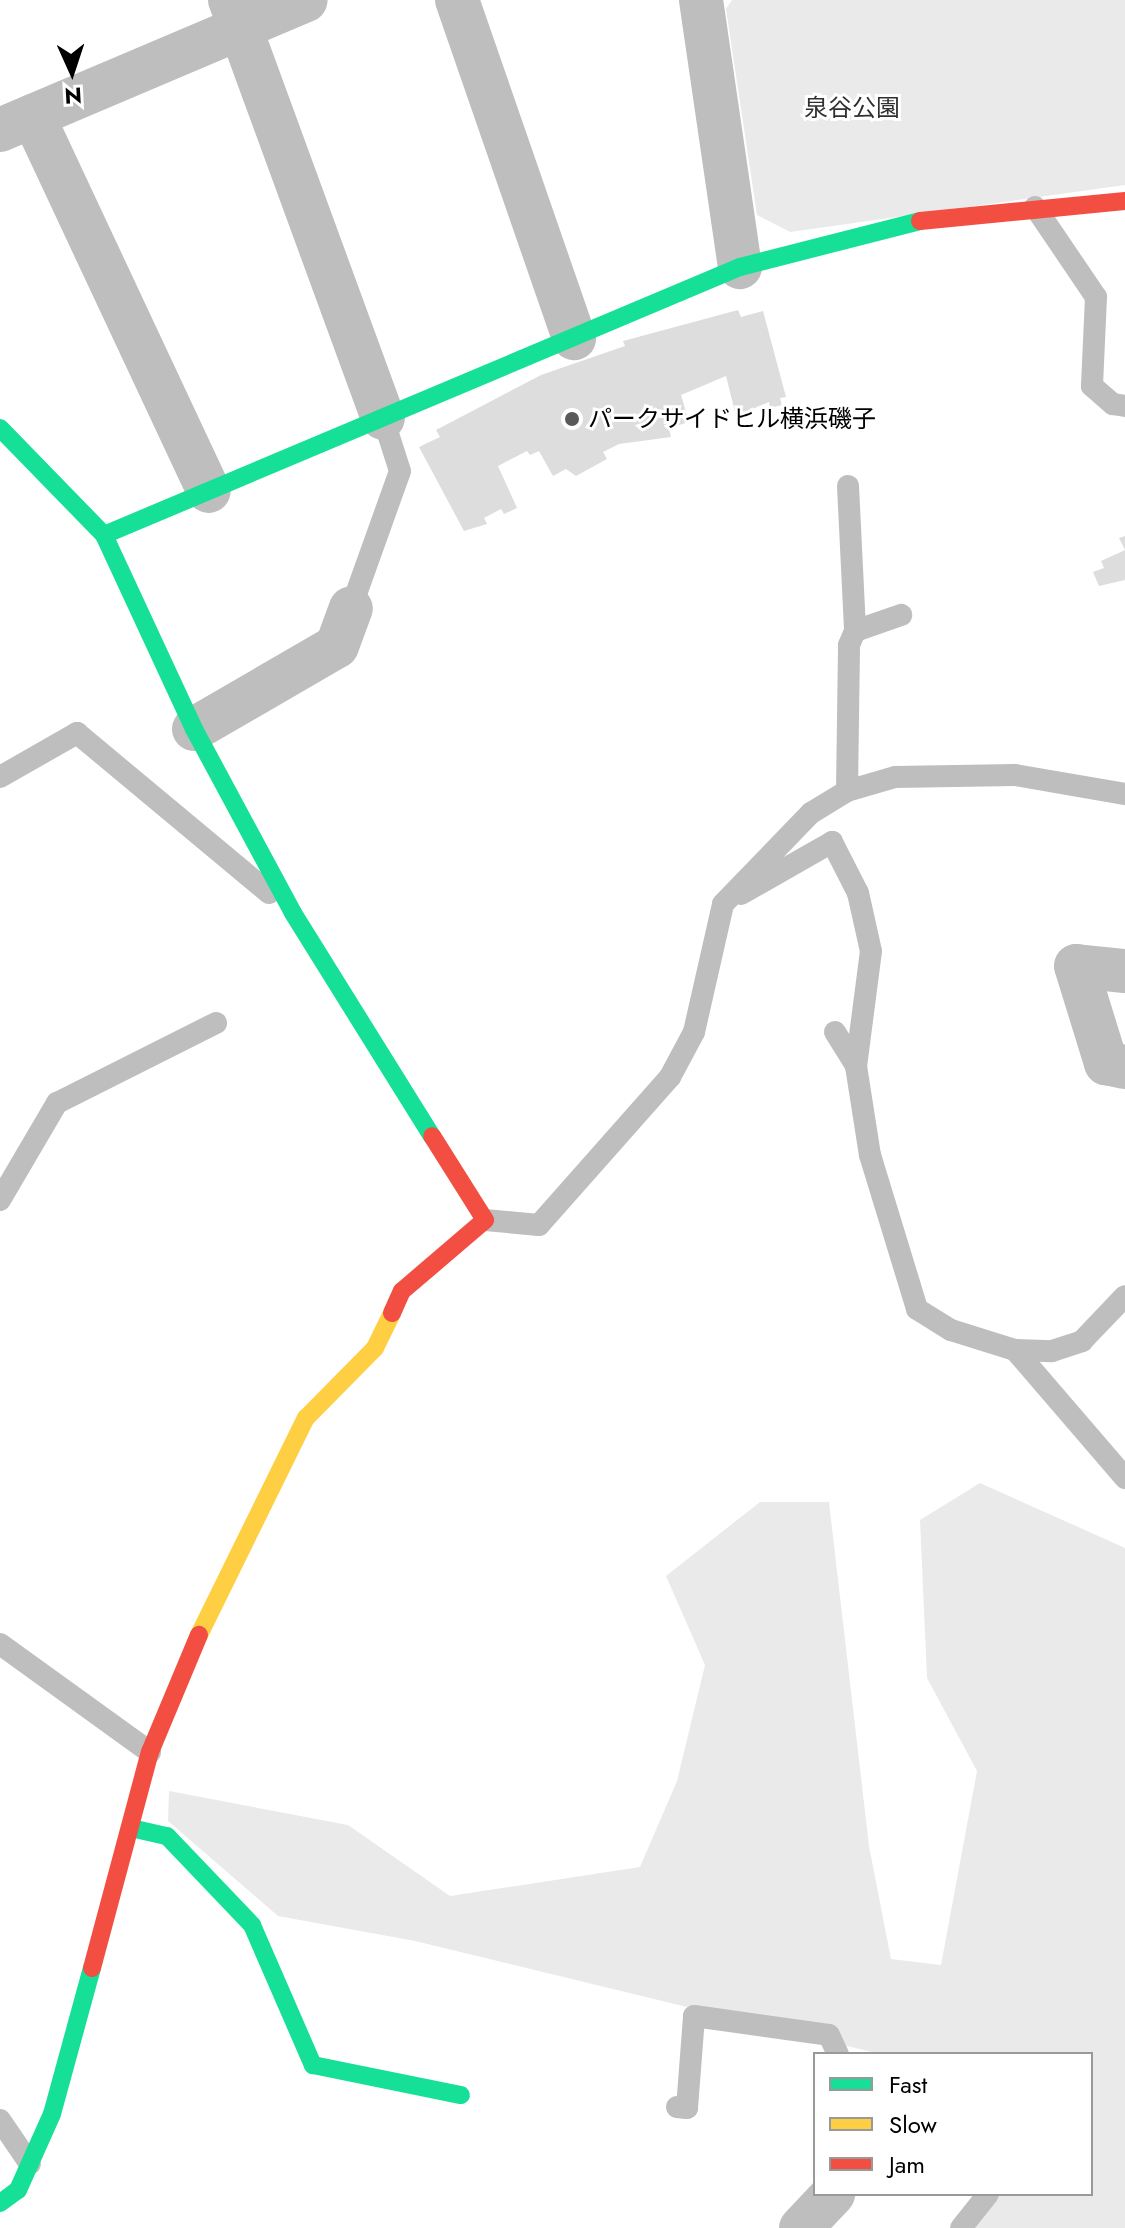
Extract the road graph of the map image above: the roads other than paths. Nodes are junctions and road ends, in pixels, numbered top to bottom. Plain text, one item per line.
1 (306, 0) edge
2 (457, 0) edge
3 (701, 0) edge
4 (236, 14) edge
5 (16, 123) edge
6 (1125, 201) edge
7 (1035, 207) junction
8 (740, 267) junction
9 (574, 338) junction
10 (1125, 406) edge
11 (383, 418) junction
12 (0, 428) edge
13 (848, 486) dead end
14 (209, 491) junction
15 (104, 535) junction
16 (351, 608) joint
17 (901, 615) dead end
18 (855, 631) junction
19 (194, 729) junction
20 (0, 777) edge
21 (847, 791) junction
22 (1125, 794) edge
23 (723, 904) junction
24 (293, 913) junction
25 (1125, 971) edge
26 (216, 1023) dead end
27 (835, 1032) dead end
28 (856, 1066) junction
29 (1125, 1067) edge
30 (0, 1153) edge
31 (13, 1172) junction
32 (0, 1200) edge
33 (485, 1220) junction
34 (1125, 1296) edge
35 (1015, 1350) junction
36 (1125, 1478) edge
37 (0, 1644) edge
38 (150, 1752) junction
39 (131, 1828) junction
40 (837, 2052) edge
41 (461, 2095) dead end
42 (677, 2107) dead end
43 (0, 2120) edge
44 (30, 2164) junction
45 (831, 2196) edge
46 (986, 2196) edge
47 (0, 2203) edge
48 (801, 2228) edge
49 (961, 2228) edge

1 - 4 street
2 - 9 street
3 - 8 street
4 - 5 street
4 - 11 street
5 - 14 street
6 - 7 street
7 - 8 street
7 - 10 lane
8 - 9 street
9 - 11 street
11 - 14 street
11 - 16 lane
12 - 15 street
13 - 18 lane
14 - 15 street
15 - 19 street
16 - 19 street
17 - 18 lane
18 - 21 lane
19 - 24 street
20 - 24 lane
21 - 22 lane
21 - 23 lane
23 - 28 lane
23 - 33 lane
24 - 33 street
25 - 29 street
26 - 31 lane
27 - 28 lane
28 - 35 lane
30 - 31 lane
31 - 32 lane
33 - 38 street
34 - 35 lane
35 - 36 lane
37 - 38 lane
38 - 39 street
39 - 41 street
39 - 44 street
40 - 42 lane
43 - 44 lane
44 - 47 street
45 - 48 street
46 - 49 lane

